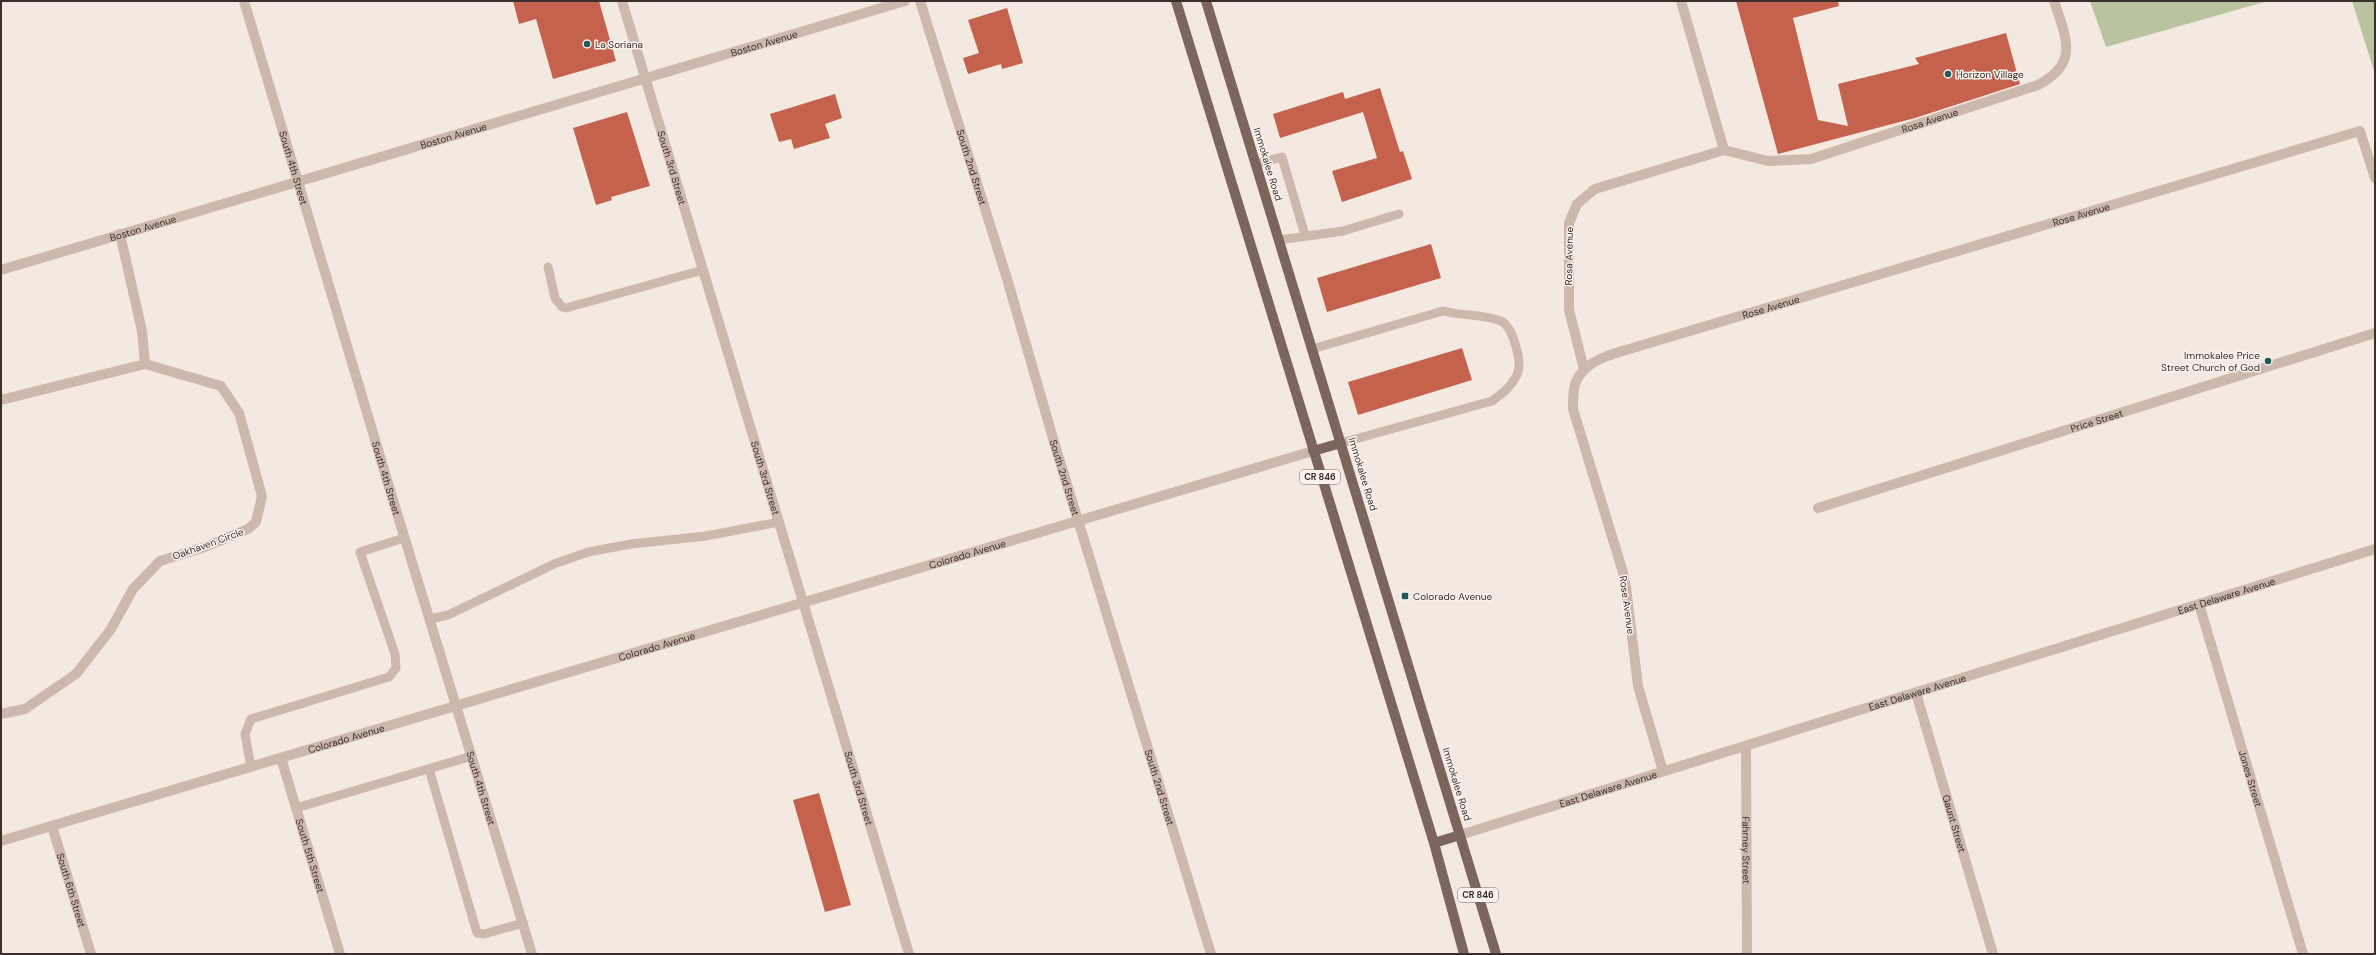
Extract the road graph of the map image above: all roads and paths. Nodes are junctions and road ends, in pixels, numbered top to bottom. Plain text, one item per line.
1 (244, 1) edge
2 (622, 1) edge
3 (905, 1) edge
4 (920, 1) edge
5 (1176, 1) edge
6 (1206, 1) edge
7 (1681, 1) edge
8 (2054, 1) edge
9 (645, 78) junction
10 (1724, 150) junction
11 (1256, 164) junction
12 (2375, 178) edge
13 (297, 182) junction
14 (1399, 214) dead end
15 (120, 234) junction
16 (1305, 235) junction
17 (1279, 240) junction
18 (548, 267) dead end
19 (1, 270) edge
20 (704, 270) junction
21 (2375, 333) edge
22 (1312, 349) junction
23 (145, 364) junction
24 (1584, 369) junction
25 (1, 400) edge
26 (1341, 443) junction
27 (1312, 452) junction
28 (1818, 508) dead end
29 (1079, 521) junction
30 (779, 522) junction
31 (404, 538) junction
32 (2375, 549) edge
33 (802, 602) junction
34 (2199, 604) junction
35 (430, 619) junction
36 (1916, 693) junction
37 (456, 706) junction
38 (1, 714) edge
39 (1746, 746) junction
40 (472, 756) junction
41 (281, 758) junction
42 (251, 767) junction
43 (429, 769) junction
44 (1663, 771) junction
45 (296, 808) junction
46 (52, 826) junction
47 (1460, 835) junction
48 (1, 841) edge
49 (1434, 843) junction
50 (523, 923) junction
51 (91, 954) edge
52 (340, 954) edge
53 (532, 954) edge
54 (909, 954) edge
55 (1211, 954) edge
56 (1464, 954) edge
57 (1496, 954) edge
58 (1747, 954) edge
59 (1993, 954) edge
60 (2303, 954) edge

1 - 13 street, South 4th Street
2 - 9 street, South 3rd Street
3 - 9 street, Boston Avenue
4 - 29 street, South 2nd Street
5 - 27 main road, CR 846
6 - 11 main road, Immokalee Road / CR 846
7 - 10 street
8 - 10 street, Rosa Avenue
9 - 13 street, Boston Avenue
9 - 20 street, South 3rd Street
10 - 24 street, Rosa Avenue
11 - 16 lane
11 - 17 main road, Immokalee Road / CR 846
12 - 24 street, Rose Avenue
13 - 15 street, Boston Avenue
13 - 31 street, South 4th Street
14 - 16 lane
15 - 19 street, Boston Avenue
15 - 23 street
16 - 17 lane
17 - 22 main road, Immokalee Road / CR 846
18 - 20 lane
20 - 30 street, South 3rd Street
21 - 28 street, Price Street
22 - 26 main road, Immokalee Road / CR 846
22 - 26 lane
23 - 25 street
23 - 38 street, Oakhaven Circle
24 - 44 street, Rose Avenue
26 - 27 main road
26 - 47 main road, Immokalee Road / CR 846
27 - 29 street, Colorado Avenue
27 - 49 main road, CR 846
29 - 33 street, Colorado Avenue
29 - 55 street, South 2nd Street
30 - 33 street, South 3rd Street
30 - 35 lane
31 - 35 street, South 4th Street
31 - 42 lane
32 - 34 street, East Delaware Avenue
33 - 37 street, Colorado Avenue
33 - 54 street, South 3rd Street
34 - 36 street, East Delaware Avenue
34 - 60 street, Jones Street
35 - 37 street, South 4th Street
36 - 39 street, East Delaware Avenue
36 - 59 street, Gaunt Street
37 - 40 street, South 4th Street
37 - 41 street, Colorado Avenue
39 - 44 street, East Delaware Avenue
39 - 58 street, Fahrney Street
40 - 43 lane
40 - 50 street, South 4th Street
41 - 42 street, Colorado Avenue
41 - 45 street, South 5th Street
42 - 46 street, Colorado Avenue
43 - 45 lane
43 - 50 lane
44 - 47 street, East Delaware Avenue
45 - 52 street, South 5th Street
46 - 48 street, Colorado Avenue
46 - 51 street, South 6th Street
47 - 49 main road
47 - 57 main road, Immokalee Road / CR 846
49 - 56 main road, CR 846
50 - 53 street, South 4th Street

